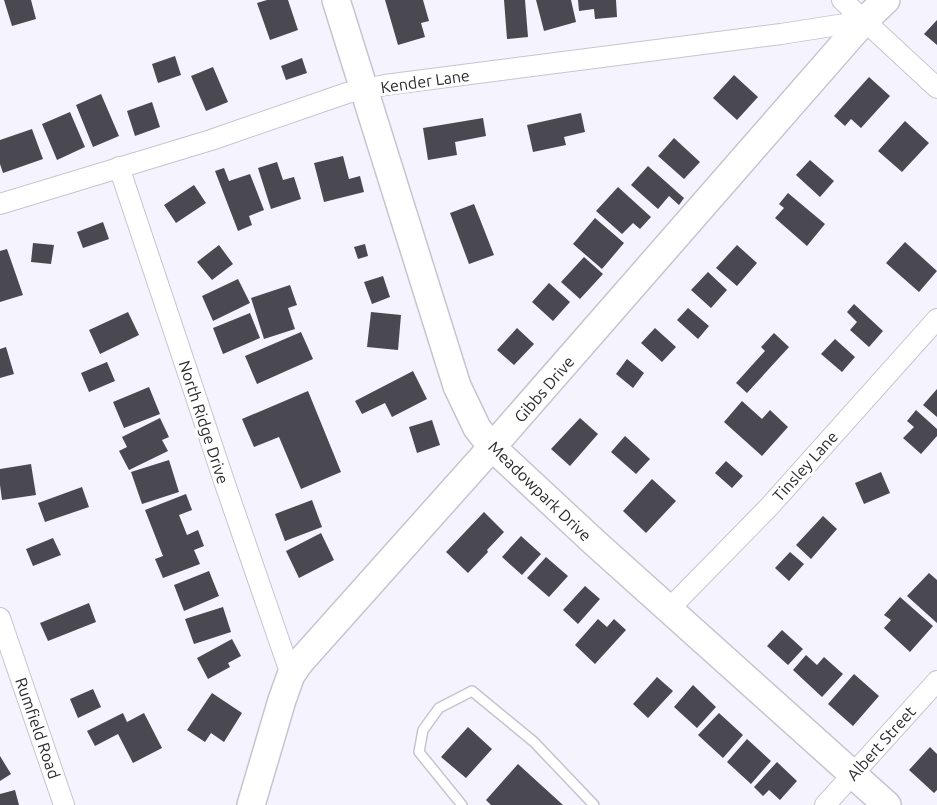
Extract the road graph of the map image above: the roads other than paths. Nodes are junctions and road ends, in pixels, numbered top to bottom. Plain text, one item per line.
1 (336, 0) edge
2 (842, 0) edge
3 (886, 0) edge
4 (864, 21) junction
5 (937, 88) edge
6 (364, 90) junction
7 (119, 167) junction
8 (0, 204) edge
9 (937, 319) edge
10 (492, 447) junction
11 (669, 609) junction
12 (0, 618) edge
13 (291, 675) junction
14 (937, 681) edge
15 (853, 774) junction
16 (64, 805) edge
17 (251, 805) edge
18 (462, 805) edge
19 (594, 805) edge
20 (825, 805) edge
21 (886, 805) edge

1 - 6 street, Meadowpark Drive
2 - 4 street
3 - 4 street, Gibbs Drive
4 - 5 street
4 - 6 street, Kender Lane
4 - 10 street, Gibbs Drive
6 - 7 street, Kender Lane
6 - 10 street, Meadowpark Drive
7 - 8 street, Kender Lane
7 - 13 street, North Ridge Drive
9 - 11 street, Tinsley Lane
10 - 11 street, Meadowpark Drive
10 - 13 street, Gibbs Drive
11 - 15 street, Meadowpark Drive
12 - 16 street, Rumfield Road
13 - 17 street, Gibbs Drive
14 - 15 street, Albert Street
15 - 20 street, Albert Street
15 - 21 street, Meadowpark Drive
18 - 19 lane

